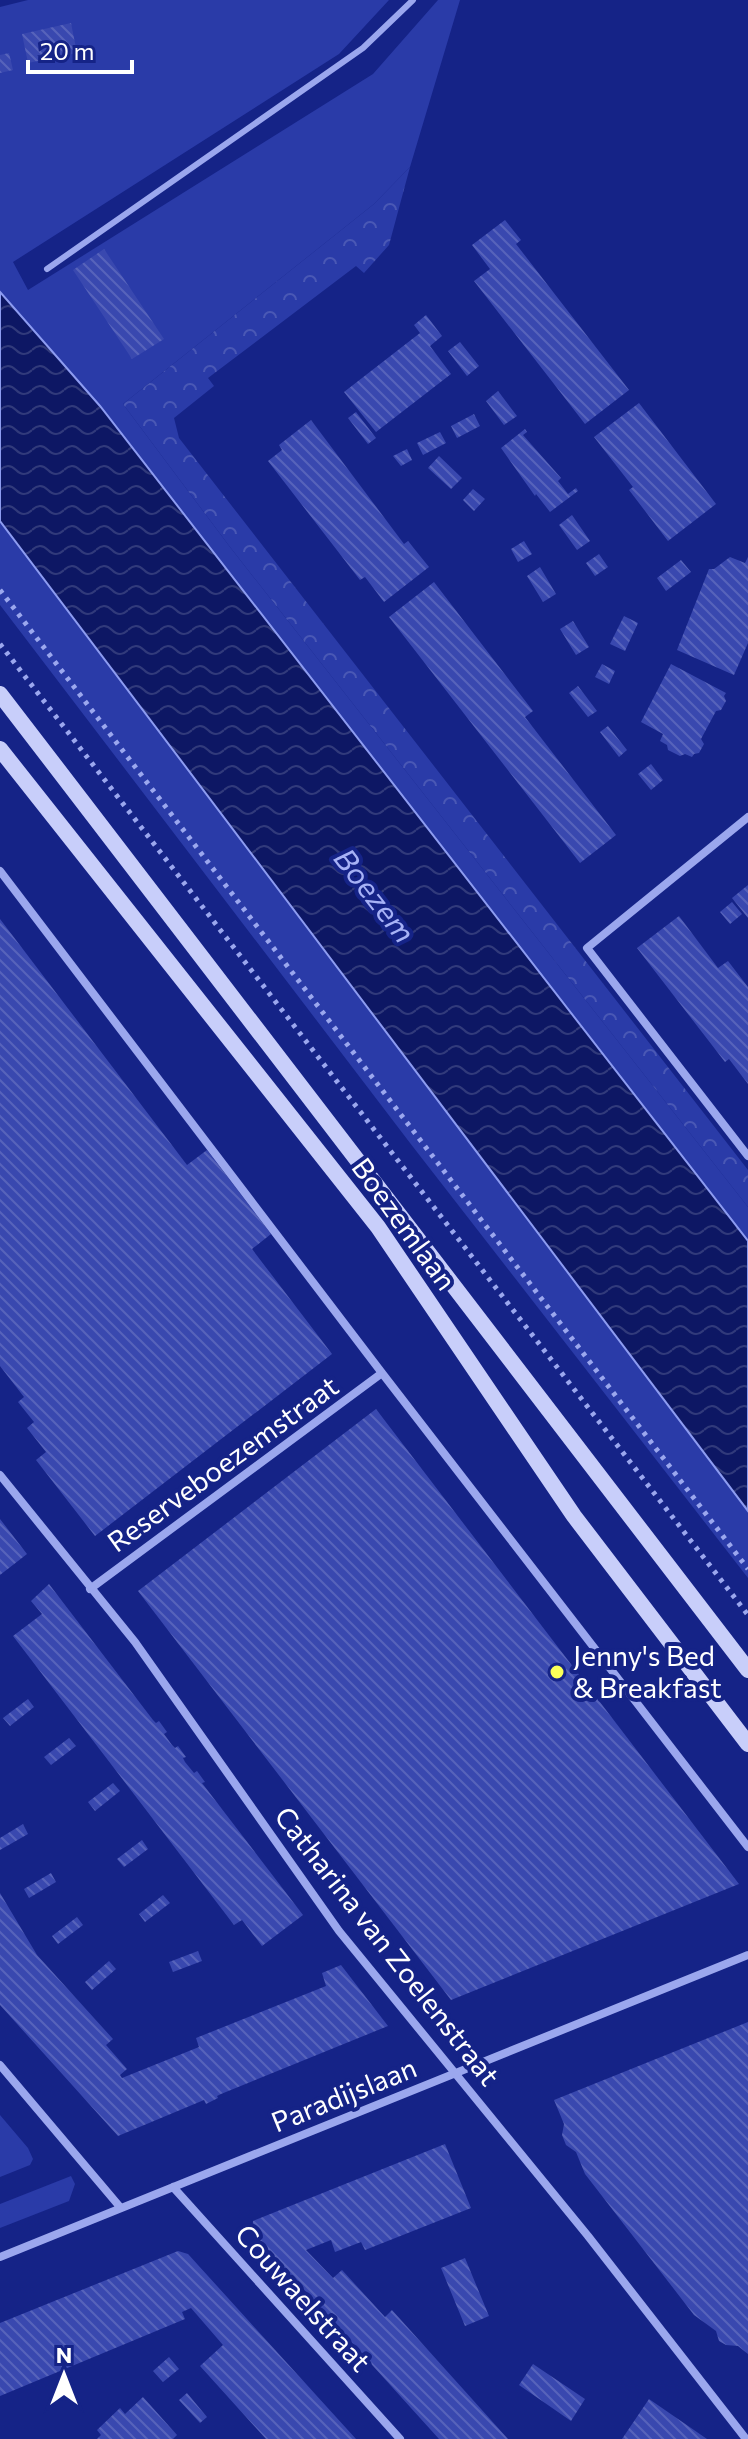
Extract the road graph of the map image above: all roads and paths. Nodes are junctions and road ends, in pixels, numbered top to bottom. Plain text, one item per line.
1 (413, 0) edge
2 (47, 269) dead end
3 (0, 590) edge
4 (0, 644) edge
5 (0, 694) edge
6 (0, 749) edge
7 (748, 817) edge
8 (0, 871) edge
9 (748, 1156) edge
10 (382, 1373) junction
11 (0, 1475) edge
12 (748, 1569) edge
13 (90, 1589) junction
14 (748, 1615) edge
15 (748, 1670) edge
16 (748, 1744) edge
17 (748, 1847) edge
18 (748, 1955) edge
19 (0, 2065) edge
20 (456, 2074) junction
21 (173, 2187) junction
22 (120, 2207) junction
23 (0, 2257) edge
24 (400, 2439) edge
25 (746, 2439) edge

1 - 2 lane
3 - 12 path
4 - 14 path, Boezemlaan
5 - 15 main road, Boezemlaan
6 - 16 main road, Boezemlaan
7 - 9 street
8 - 10 street
10 - 13 street, Reserveboezemstraat
10 - 17 street
11 - 13 street, Catharina van Zoelenstraat
13 - 20 street, Catharina van Zoelenstraat
18 - 20 street, Paradijslaan
19 - 22 street
20 - 21 street, Paradijslaan
20 - 25 street, Catharina van Zoelenstraat
21 - 22 street, Paradijslaan
21 - 24 street, Couwaelstraat
22 - 23 street, Paradijslaan

